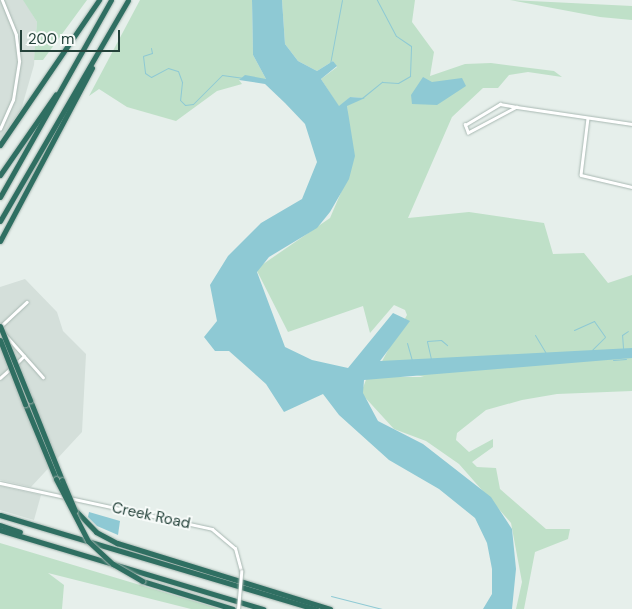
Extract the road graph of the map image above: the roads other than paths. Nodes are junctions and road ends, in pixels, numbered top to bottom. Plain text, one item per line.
1 (2, 0) edge
2 (99, 0) edge
3 (111, 0) edge
4 (128, 0) edge
5 (106, 38) junction
6 (64, 84) junction
7 (517, 107) junction
8 (588, 118) junction
9 (632, 124) edge
10 (0, 129) edge
11 (0, 145) edge
12 (0, 175) edge
13 (632, 187) edge
14 (0, 197) edge
15 (0, 221) edge
16 (0, 241) edge
17 (28, 302) dead end
18 (0, 327) edge
19 (0, 340) edge
20 (24, 356) junction
21 (43, 377) dead end
22 (0, 378) edge
23 (28, 402) junction
24 (0, 483) edge
25 (0, 516) edge
26 (0, 525) edge
27 (0, 530) edge
28 (85, 554) junction
29 (233, 609) edge
30 (238, 609) edge
31 (263, 609) edge
32 (316, 609) edge
33 (330, 609) edge

1 - 10 street
2 - 11 highway
3 - 6 highway
4 - 5 highway
5 - 15 highway
5 - 16 highway
6 - 12 highway
6 - 14 highway
7 - 7 street
7 - 8 street
8 - 9 street
8 - 13 street
17 - 18 street
18 - 20 street
18 - 23 highway, bridge
19 - 23 highway, bridge
20 - 21 street
20 - 22 street
23 - 29 highway, bridge
23 - 33 highway, bridge
24 - 30 street, Creek Road, bridge
25 - 32 highway
26 - 28 highway
27 - 28 highway
28 - 31 highway

